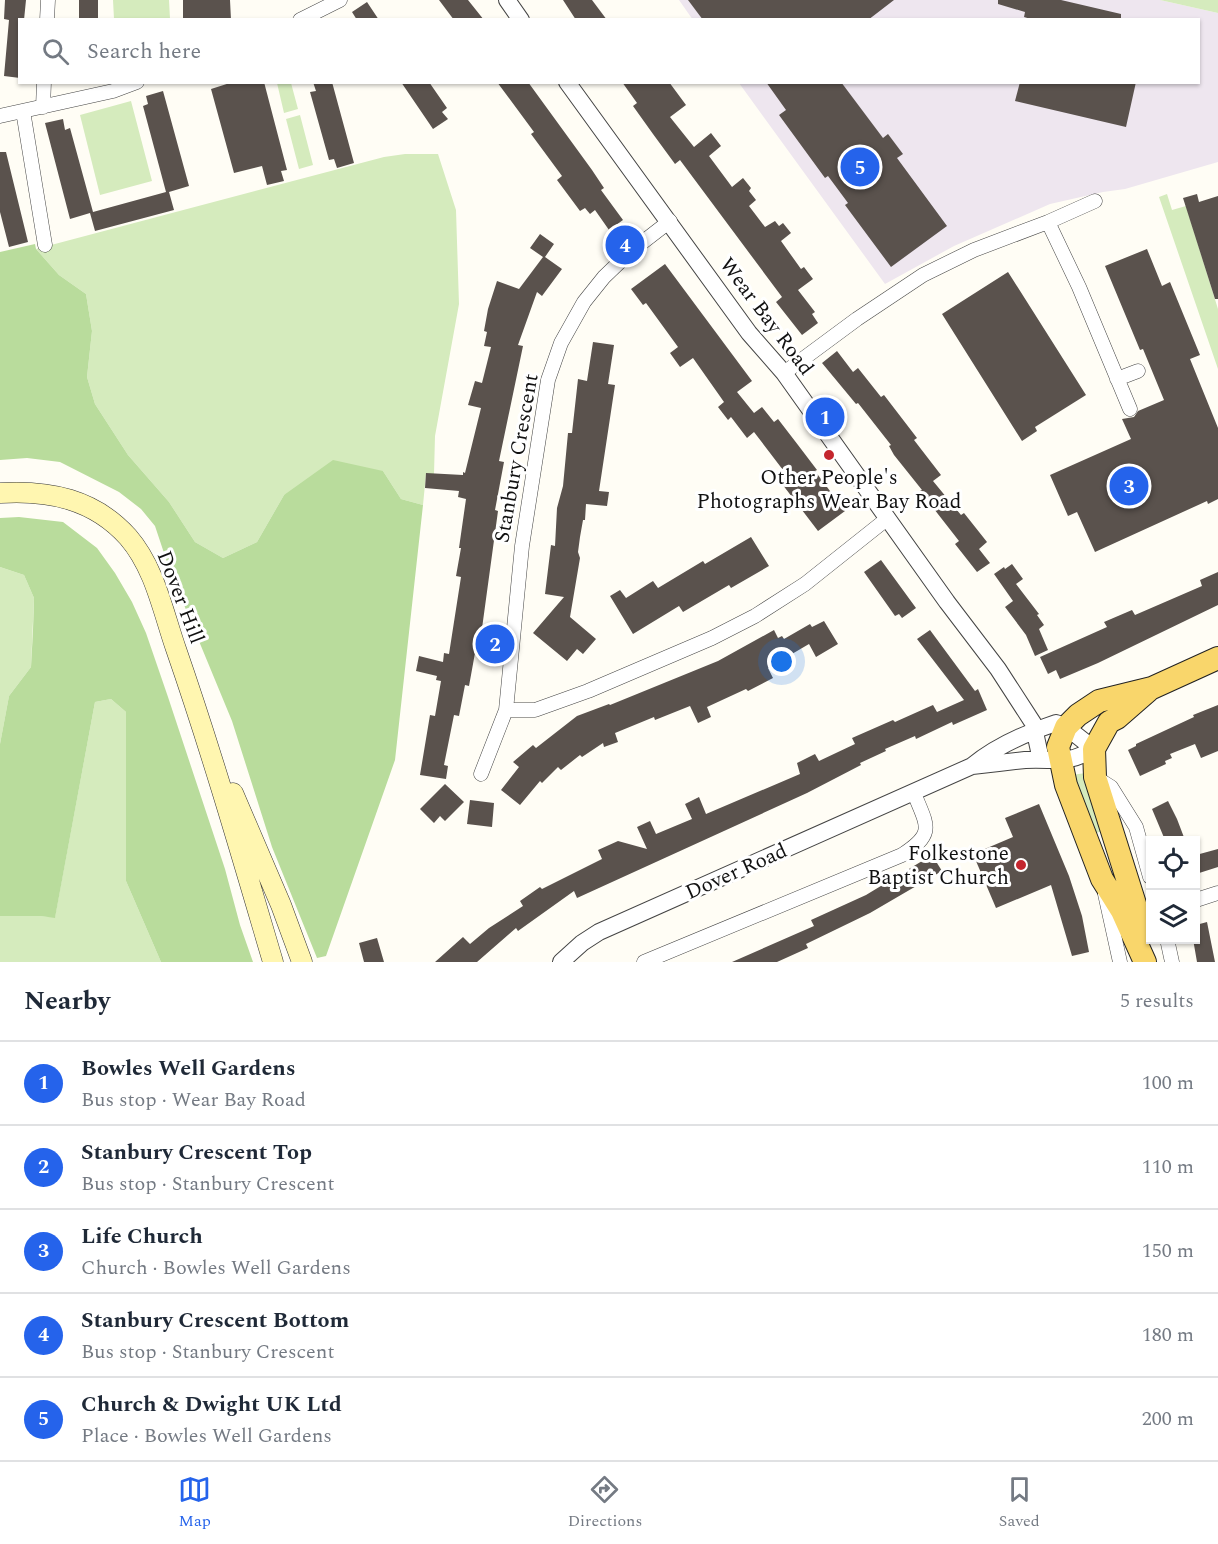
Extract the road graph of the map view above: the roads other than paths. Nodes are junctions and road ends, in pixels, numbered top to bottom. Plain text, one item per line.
1 (48, 0) edge
2 (340, 0) edge
3 (507, 0) edge
4 (47, 18) edge
5 (304, 18) edge
6 (520, 18) edge
7 (44, 84) edge
8 (132, 84) edge
9 (568, 84) edge
10 (43, 107) junction
11 (23, 111) junction
12 (0, 116) edge
13 (1095, 201) dead end
14 (670, 222) junction
15 (1048, 222) junction
16 (45, 245) dead end
17 (1138, 371) dead end
18 (784, 374) junction
19 (1118, 379) junction
20 (1130, 409) dead end
21 (0, 492) edge
22 (888, 518) junction
23 (1218, 658) edge
24 (1152, 688) junction
25 (506, 710) junction
26 (1066, 728) junction
27 (1035, 729) junction
28 (208, 742) junction
29 (1094, 749) junction
30 (1050, 760) junction
31 (972, 766) junction
32 (481, 774) dead end
33 (1095, 777) junction
34 (914, 793) junction
35 (1146, 863) edge
36 (1102, 879) junction
37 (1218, 893) edge
38 (1200, 899) edge
39 (1168, 944) edge
40 (558, 961) edge
41 (273, 962) edge
42 (302, 962) edge
43 (644, 962) edge
44 (1120, 962) edge
45 (1146, 962) edge
46 (1172, 962) edge

1 - 4 street
2 - 5 street
3 - 6 street
7 - 10 street
8 - 10 street
9 - 14 street, Wear Bay Road
10 - 11 street
11 - 12 street
11 - 16 street
13 - 15 street
14 - 18 street, Wear Bay Road
14 - 25 street, Stanbury Crescent
15 - 18 street
15 - 19 street
17 - 19 street
18 - 22 street, Wear Bay Road
19 - 20 street
21 - 28 main road, Dover Hill
22 - 25 street
22 - 27 street, Wear Bay Road
23 - 24 main road
24 - 26 main road
24 - 29 main road
25 - 32 street, Stanbury Crescent
26 - 27 street, Dover Road
26 - 29 street
26 - 30 main road
27 - 30 street, Wear Bay Road
27 - 31 street, Dover Road
28 - 41 main road, Dover Hill
28 - 42 main road, Dover Hill
29 - 30 street, Dover Road
29 - 33 main road
30 - 31 street, Dover Road
30 - 36 main road
31 - 34 street, Dover Road
33 - 35 street
33 - 45 main road
34 - 40 street, Dover Road
34 - 43 street
36 - 44 street
36 - 45 main road
37 - 38 street
39 - 46 street

